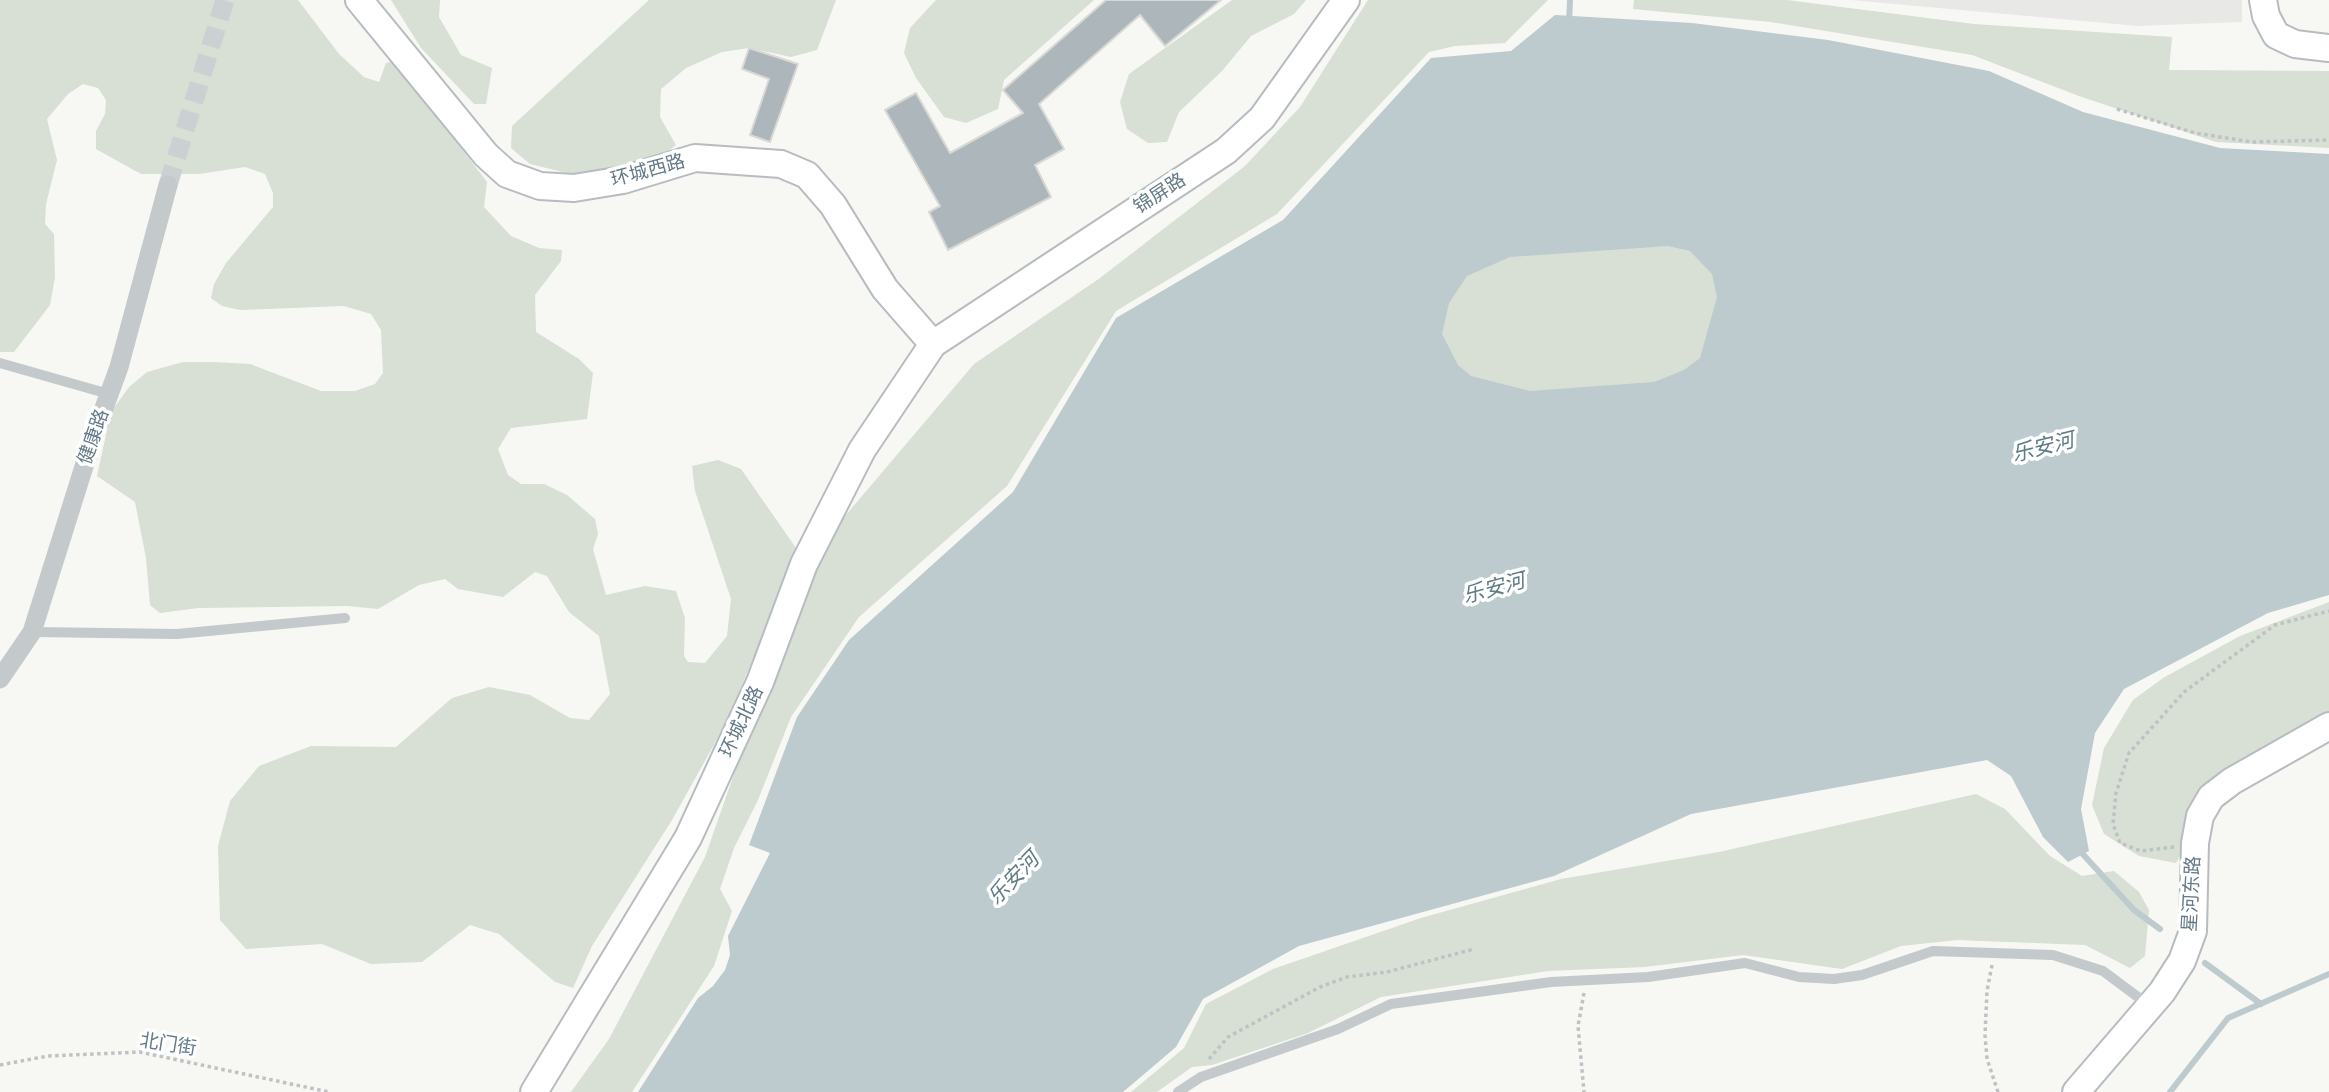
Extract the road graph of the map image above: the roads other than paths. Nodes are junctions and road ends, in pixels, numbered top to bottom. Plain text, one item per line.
1 (359, 0) edge
2 (1346, 0) edge
3 (2263, 0) edge
4 (2329, 48) edge
5 (168, 186) tunnel mouth
6 (933, 344) junction
7 (0, 363) edge
8 (109, 394) junction
9 (345, 618) dead end
10 (32, 632) junction
11 (0, 679) edge
12 (2329, 726) edge
13 (2151, 1006) junction
14 (534, 1092) edge
15 (1178, 1092) edge
16 (2076, 1092) edge

1 - 6 street, 环城西路
2 - 6 street, 锦屏路
3 - 4 street
5 - 8 street, 健康路
6 - 14 street, 环城北路
7 - 8 lane
8 - 10 street, 健康路
9 - 10 lane
10 - 11 street, 健康路
12 - 13 street, 星河东路
13 - 15 lane
13 - 16 street, 星河东路

